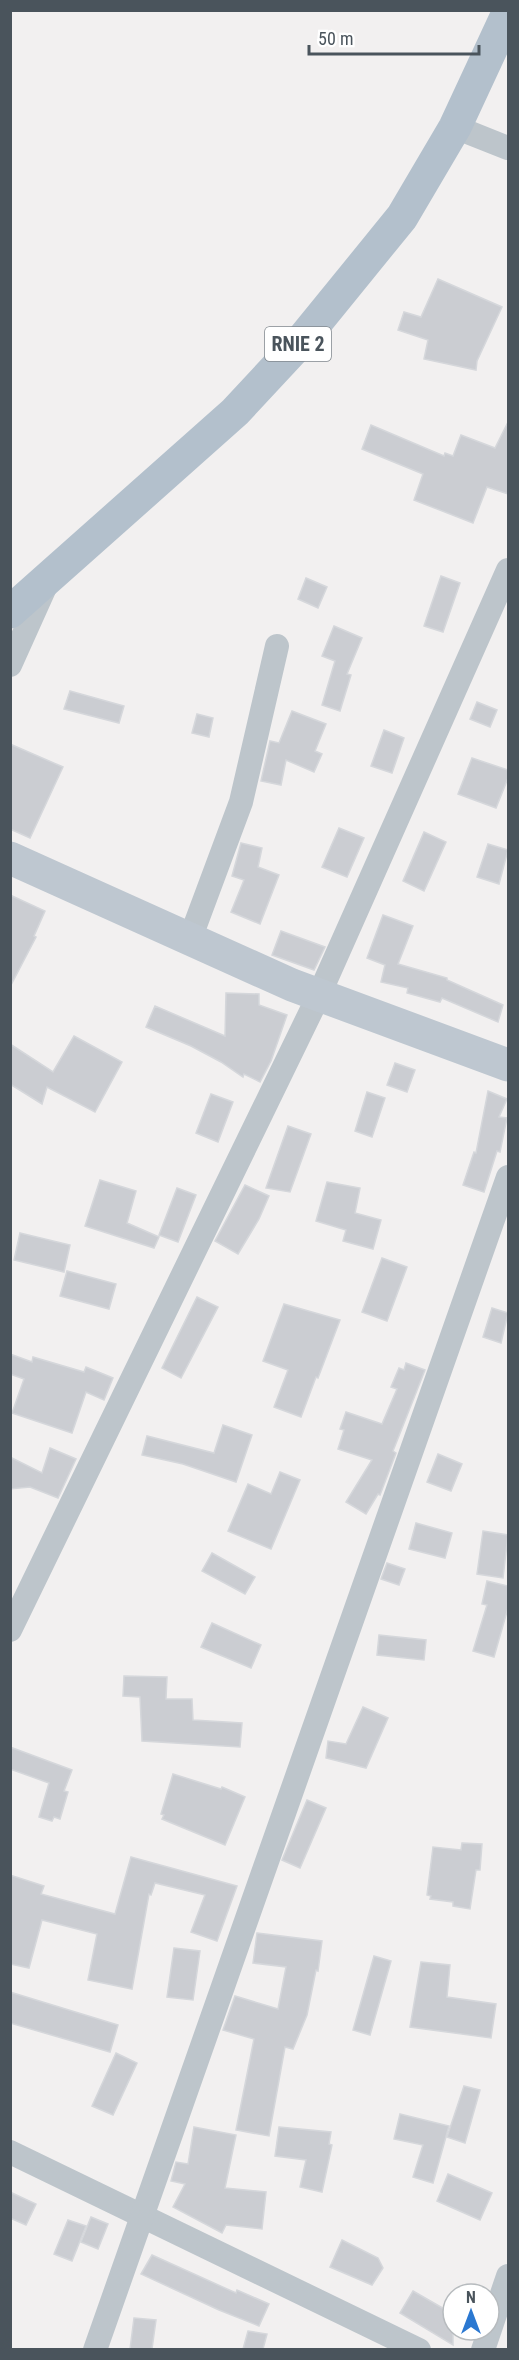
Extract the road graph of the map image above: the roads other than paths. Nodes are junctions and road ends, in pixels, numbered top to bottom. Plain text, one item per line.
1 (508, 13) edge
2 (455, 127) junction
3 (508, 148) edge
4 (508, 570) edge
5 (49, 578) junction
6 (10, 612) edge
7 (277, 646) dead end
8 (10, 665) edge
9 (10, 858) edge
10 (189, 939) junction
11 (319, 995) junction
12 (508, 1065) edge
13 (508, 1178) edge
14 (10, 1630) edge
15 (10, 2152) edge
16 (141, 2215) junction
17 (508, 2276) edge
18 (95, 2349) edge
19 (419, 2349) edge
20 (483, 2349) edge

1 - 2 main road, RNIE 2
2 - 3 street
2 - 5 main road, RNIE 2
4 - 11 street
5 - 6 main road, RNIE 2
5 - 8 street
7 - 10 street
9 - 10 street
10 - 11 street
11 - 12 street
11 - 14 street
13 - 16 street
15 - 16 street
16 - 18 street
16 - 19 street
17 - 20 street

